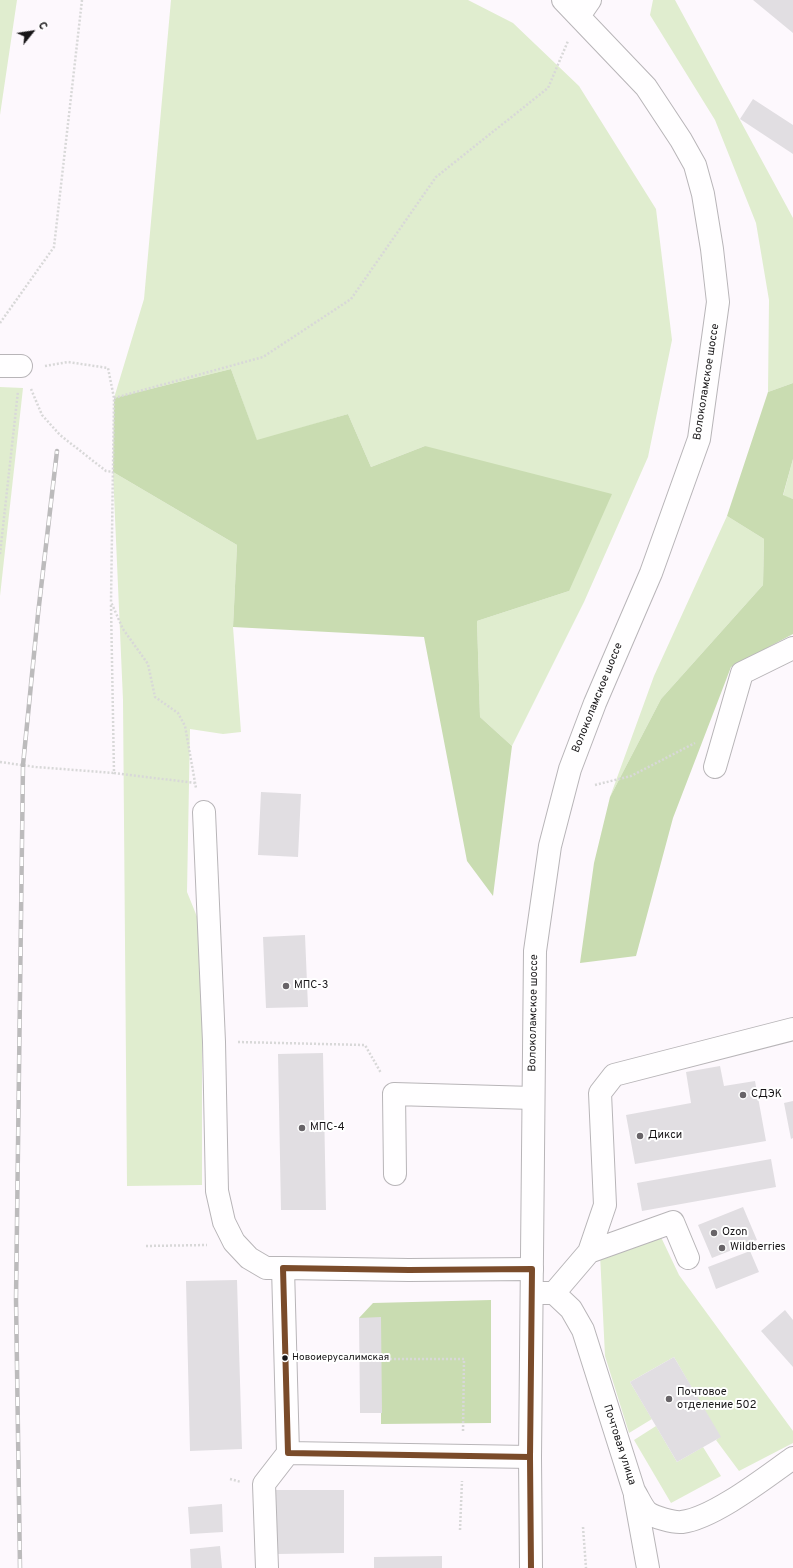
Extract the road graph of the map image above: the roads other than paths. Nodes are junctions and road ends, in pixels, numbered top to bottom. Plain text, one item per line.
1 (563, 0) edge
2 (585, 8) edge
3 (793, 648) edge
4 (715, 767) dead end
5 (204, 812) road end
6 (793, 1029) edge
7 (533, 1098) junction
8 (395, 1174) dead end
9 (589, 1252) junction
10 (688, 1258) dead end
11 (283, 1268) junction
12 (532, 1269) junction
13 (532, 1293) junction
14 (554, 1293) junction
15 (288, 1453) junction
16 (530, 1457) junction
17 (793, 1458) edge
18 (634, 1491) junction
19 (267, 1568) edge
20 (532, 1568) edge
21 (648, 1568) edge

1 - 2 main road, Волоколамское шоссе
2 - 7 main road, Волоколамское шоссе
3 - 4 main road
5 - 11 main road
6 - 9 main road
7 - 8 main road
7 - 12 main road, Волоколамское шоссе
9 - 10 main road
9 - 14 main road
11 - 12 main road
11 - 15 main road
12 - 13 main road, Волоколамское шоссе
13 - 14 main road
13 - 16 main road, Волоколамское шоссе
14 - 18 main road, Почтовая улица
15 - 16 main road
15 - 19 main road
16 - 20 main road, Волоколамское шоссе
17 - 18 main road, Почтовая улица
18 - 21 main road

